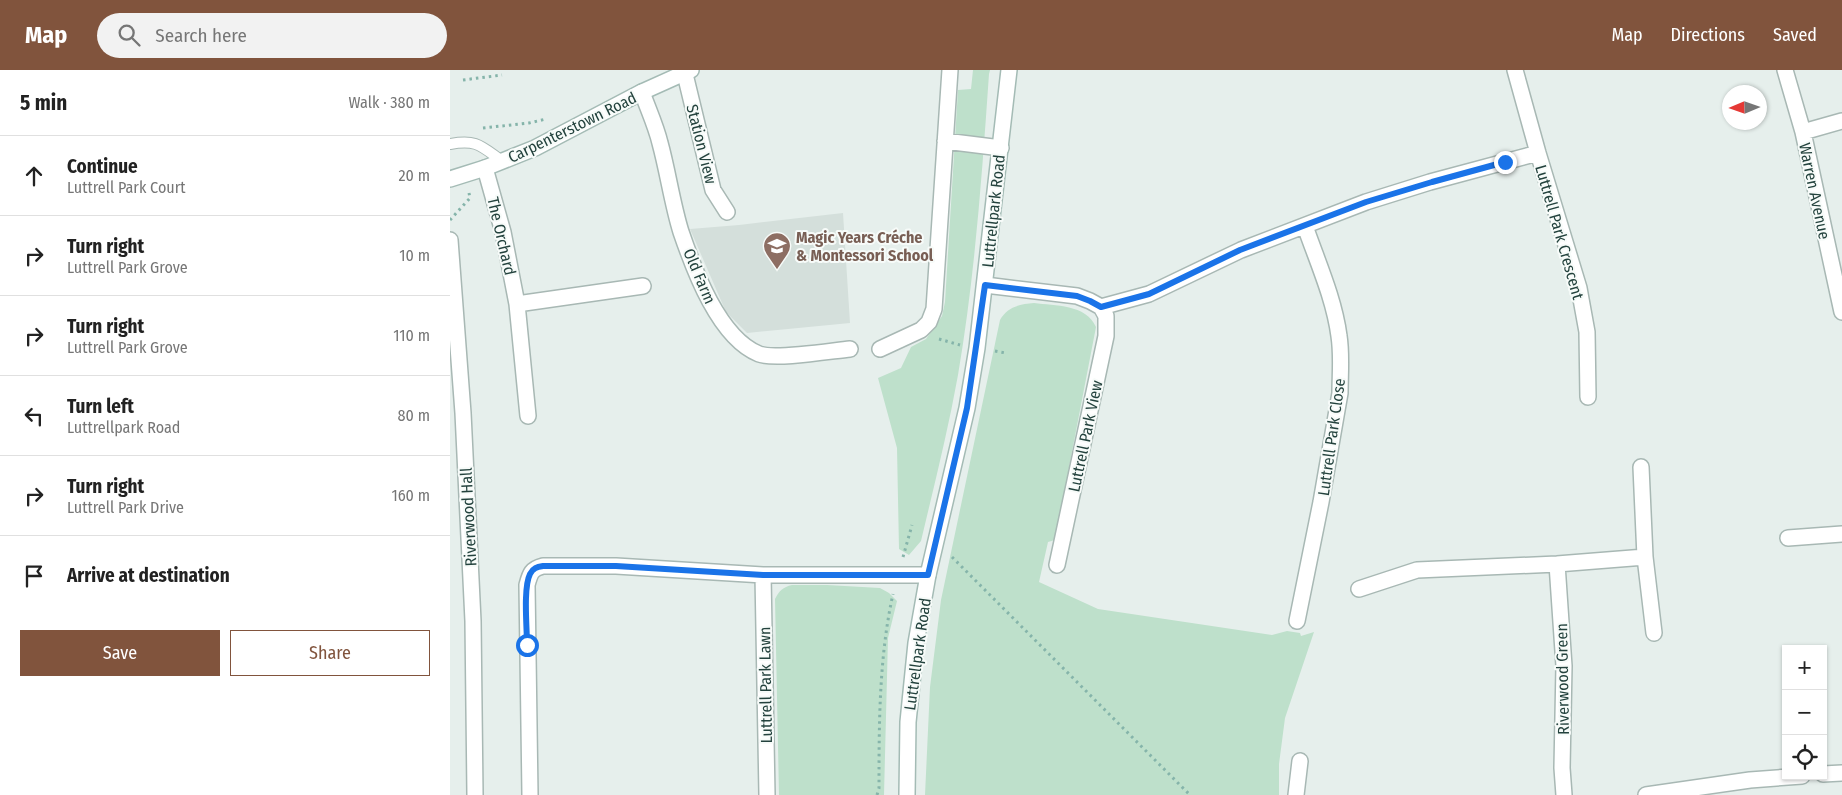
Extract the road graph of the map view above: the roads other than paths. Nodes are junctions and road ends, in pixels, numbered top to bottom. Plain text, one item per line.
1 (950, 70) edge
2 (1009, 70) edge
3 (1515, 70) edge
4 (1785, 70) edge
5 (687, 71) edge
6 (642, 92) junction
7 (1842, 121) edge
8 (1803, 132) junction
9 (945, 141) junction
10 (450, 144) edge
11 (1001, 148) junction
12 (1538, 153) junction
13 (502, 161) junction
14 (485, 168) junction
15 (450, 178) edge
16 (727, 212) dead end
17 (1305, 226) junction
18 (450, 240) edge
19 (985, 285) junction
20 (643, 286) dead end
21 (517, 304) junction
22 (1101, 307) junction
23 (1842, 312) edge
24 (880, 348) dead end
25 (850, 349) dead end
26 (1588, 397) dead end
27 (528, 416) dead end
28 (1642, 467) dead end
29 (1842, 534) edge
30 (1788, 538) dead end
31 (1645, 557) junction
32 (1557, 564) junction
33 (1057, 565) dead end
34 (763, 575) junction
35 (928, 575) junction
36 (1359, 590) dead end
37 (1297, 621) dead end
38 (1654, 633) dead end
39 (1300, 761) dead end
40 (1842, 773) edge
41 (1827, 774) edge
42 (1782, 778) edge
43 (475, 795) edge
44 (530, 795) edge
45 (767, 795) edge
46 (906, 795) edge
47 (1296, 795) edge
48 (1564, 795) edge
49 (1646, 795) edge

1 - 9 street
2 - 11 street, Luttrellpark Road
3 - 12 street, Luttrell Park Crescent
4 - 8 street, Warren Avenue
5 - 6 street, Carpenterstown Road
5 - 16 street, Station View
6 - 13 street, Carpenterstown Road
6 - 25 street, Old Farm
7 - 8 street
8 - 23 street, Warren Avenue
9 - 11 street
9 - 24 street
10 - 13 lane
11 - 19 street, Luttrellpark Road
12 - 17 street
12 - 26 street, Luttrell Park Crescent
13 - 14 street, Carpenterstown Road
14 - 15 street, Carpenterstown Road
14 - 21 street, The Orchard
17 - 22 street
17 - 37 street, Luttrell Park Close
18 - 43 street, Riverwood Hall
19 - 22 street
19 - 35 street, Luttrellpark Road
20 - 21 street
21 - 27 street, The Orchard
22 - 33 street, Luttrell Park View
28 - 31 street
29 - 30 street
31 - 32 street
31 - 38 street
32 - 36 street
32 - 48 street, Riverwood Green
34 - 35 street
34 - 44 street
34 - 45 street, Luttrell Park Lawn
35 - 46 street, Luttrellpark Road
39 - 47 street
40 - 41 street
42 - 49 street

